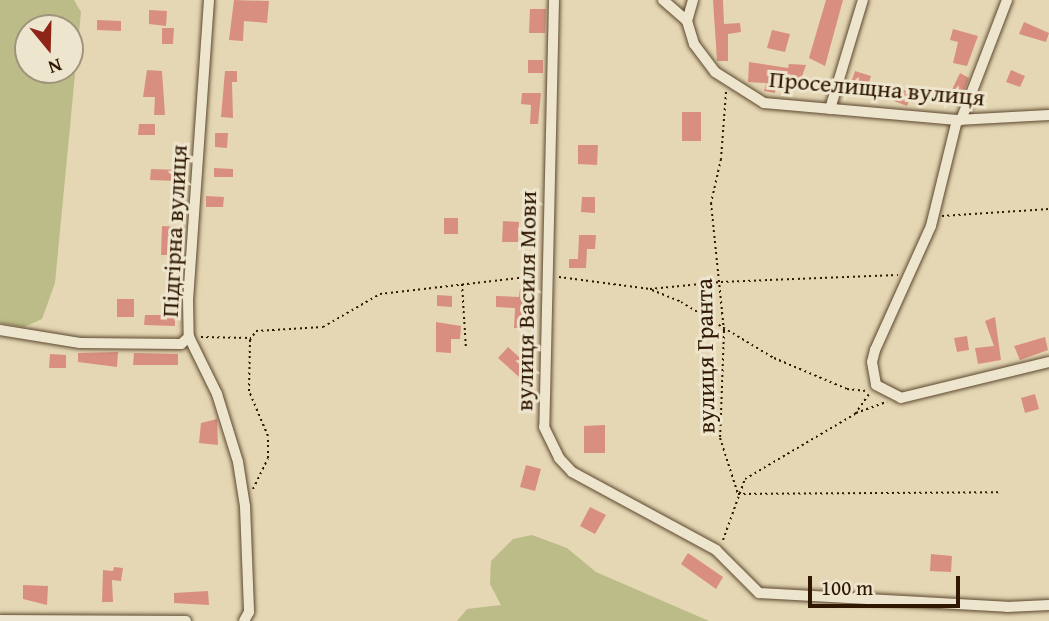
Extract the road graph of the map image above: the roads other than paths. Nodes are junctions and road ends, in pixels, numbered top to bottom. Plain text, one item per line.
1 (209, 0) edge
2 (554, 0) edge
3 (663, 0) edge
4 (693, 0) edge
5 (863, 0) edge
6 (1007, 0) edge
7 (687, 21) junction
8 (830, 109) junction
9 (1049, 115) edge
10 (959, 120) junction
11 (0, 330) edge
12 (190, 337) junction
13 (1049, 362) edge
14 (1049, 605) edge
15 (0, 620) edge
16 (186, 621) edge
17 (244, 621) edge

1 - 12 street, Підгірна вулиця
2 - 14 street, вулиця Василя Мови
3 - 7 street, Проселищна вулиця
4 - 7 street
5 - 8 street
6 - 10 street
7 - 8 street, Проселищна вулиця
8 - 10 street, Проселищна вулиця
9 - 10 street, Проселищна вулиця
10 - 13 street
11 - 12 street
12 - 17 street, Підгірна вулиця
15 - 16 street

